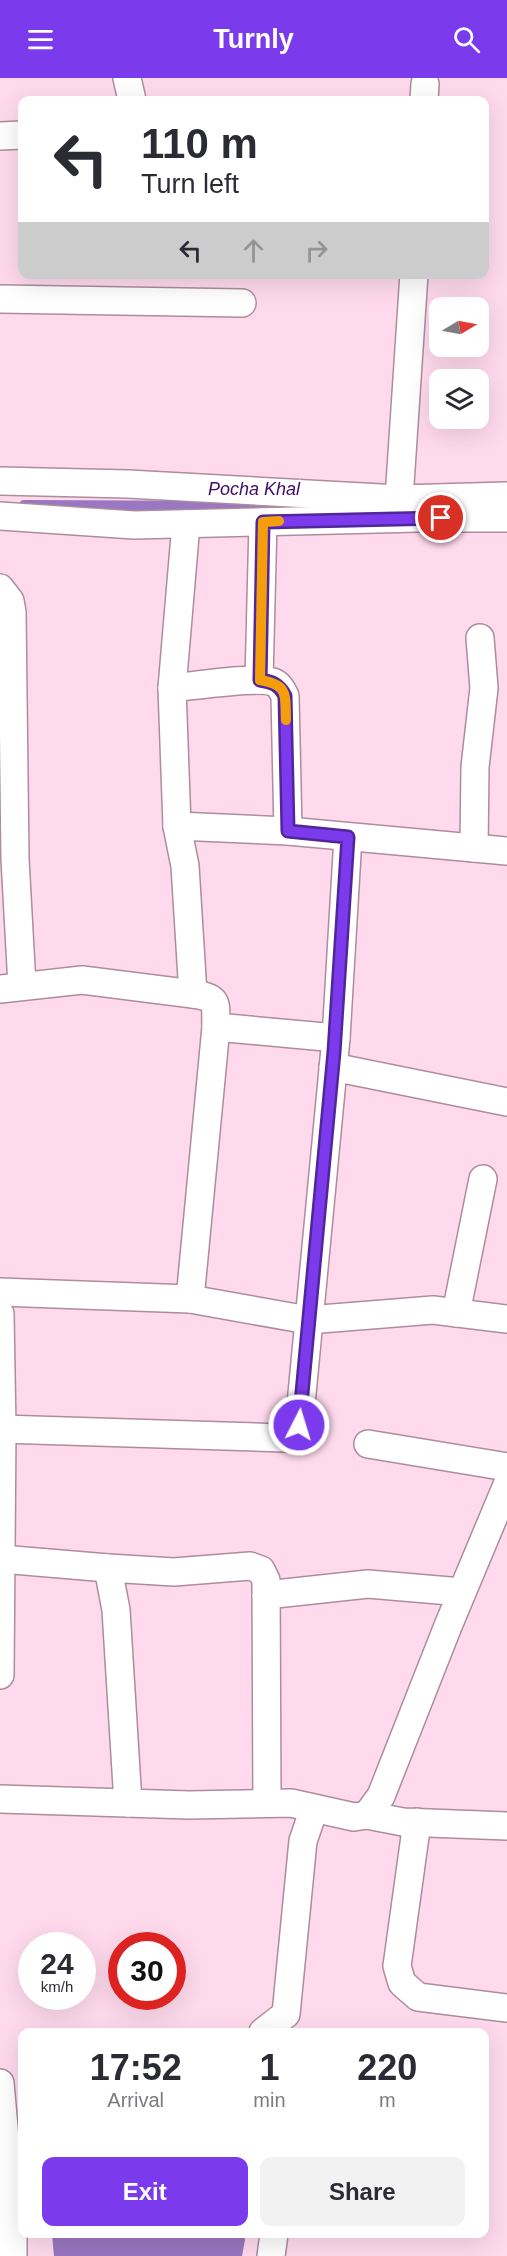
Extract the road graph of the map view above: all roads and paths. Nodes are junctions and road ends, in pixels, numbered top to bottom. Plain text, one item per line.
1 (127, 78) edge
2 (131, 96) edge
3 (18, 135) edge
4 (0, 136) edge
5 (414, 279) edge
6 (0, 299) edge
7 (242, 303) dead end
8 (0, 481) edge
9 (507, 496) edge
10 (399, 499) junction
11 (0, 516) edge
12 (507, 518) edge
13 (263, 522) junction
14 (186, 524) junction
15 (0, 588) edge
16 (480, 638) dead end
17 (260, 680) junction
18 (172, 688) junction
19 (495, 688) edge
20 (177, 826) junction
21 (288, 831) junction
22 (348, 837) junction
23 (474, 848) junction
24 (507, 851) edge
25 (11, 987) edge
26 (193, 994) junction
27 (216, 1027) junction
28 (336, 1038) junction
29 (333, 1067) junction
30 (507, 1102) edge
31 (483, 1179) dead end
32 (0, 1292) edge
33 (190, 1299) junction
34 (456, 1313) junction
35 (0, 1314) edge
36 (507, 1319) edge
37 (308, 1320) junction
38 (1, 1421) edge
39 (368, 1444) dead end
40 (507, 1467) edge
41 (507, 1485) edge
42 (1, 1559) edge
43 (108, 1568) junction
44 (462, 1592) junction
45 (266, 1594) junction
46 (0, 1675) edge
47 (0, 1799) edge
48 (128, 1803) junction
49 (267, 1803) junction
50 (314, 1809) junction
51 (367, 1815) junction
52 (417, 1822) junction
53 (507, 1826) edge
54 (507, 2008) edge
55 (285, 2023) edge
56 (18, 2078) edge
57 (0, 2084) edge
58 (273, 2238) edge
59 (13, 2256) edge
60 (271, 2256) edge

1 - 2 street
3 - 4 street
5 - 10 street
6 - 7 street
8 - 10 street
9 - 10 street
11 - 14 street
12 - 13 street
13 - 14 street
13 - 17 street
14 - 18 street
15 - 25 street
16 - 19 street
17 - 18 street
17 - 21 street
18 - 20 street
19 - 23 street
20 - 21 street
20 - 26 street
21 - 22 street
22 - 23 street
22 - 28 street
23 - 24 street
25 - 26 street
26 - 27 street
27 - 28 street
27 - 33 street
28 - 29 street
29 - 30 street
29 - 37 street
31 - 34 street
32 - 33 street
33 - 37 street
34 - 36 street
34 - 37 street
35 - 38 street
37 - 38 street
38 - 42 street
39 - 40 street
41 - 44 street
42 - 43 street
42 - 46 street
43 - 45 street
43 - 48 street
44 - 45 street
44 - 51 street
45 - 49 street
47 - 48 street
48 - 49 street
49 - 50 street
50 - 51 street
50 - 55 street
51 - 52 street
52 - 53 street
52 - 54 street
56 - 57 street
57 - 59 street
58 - 60 street

